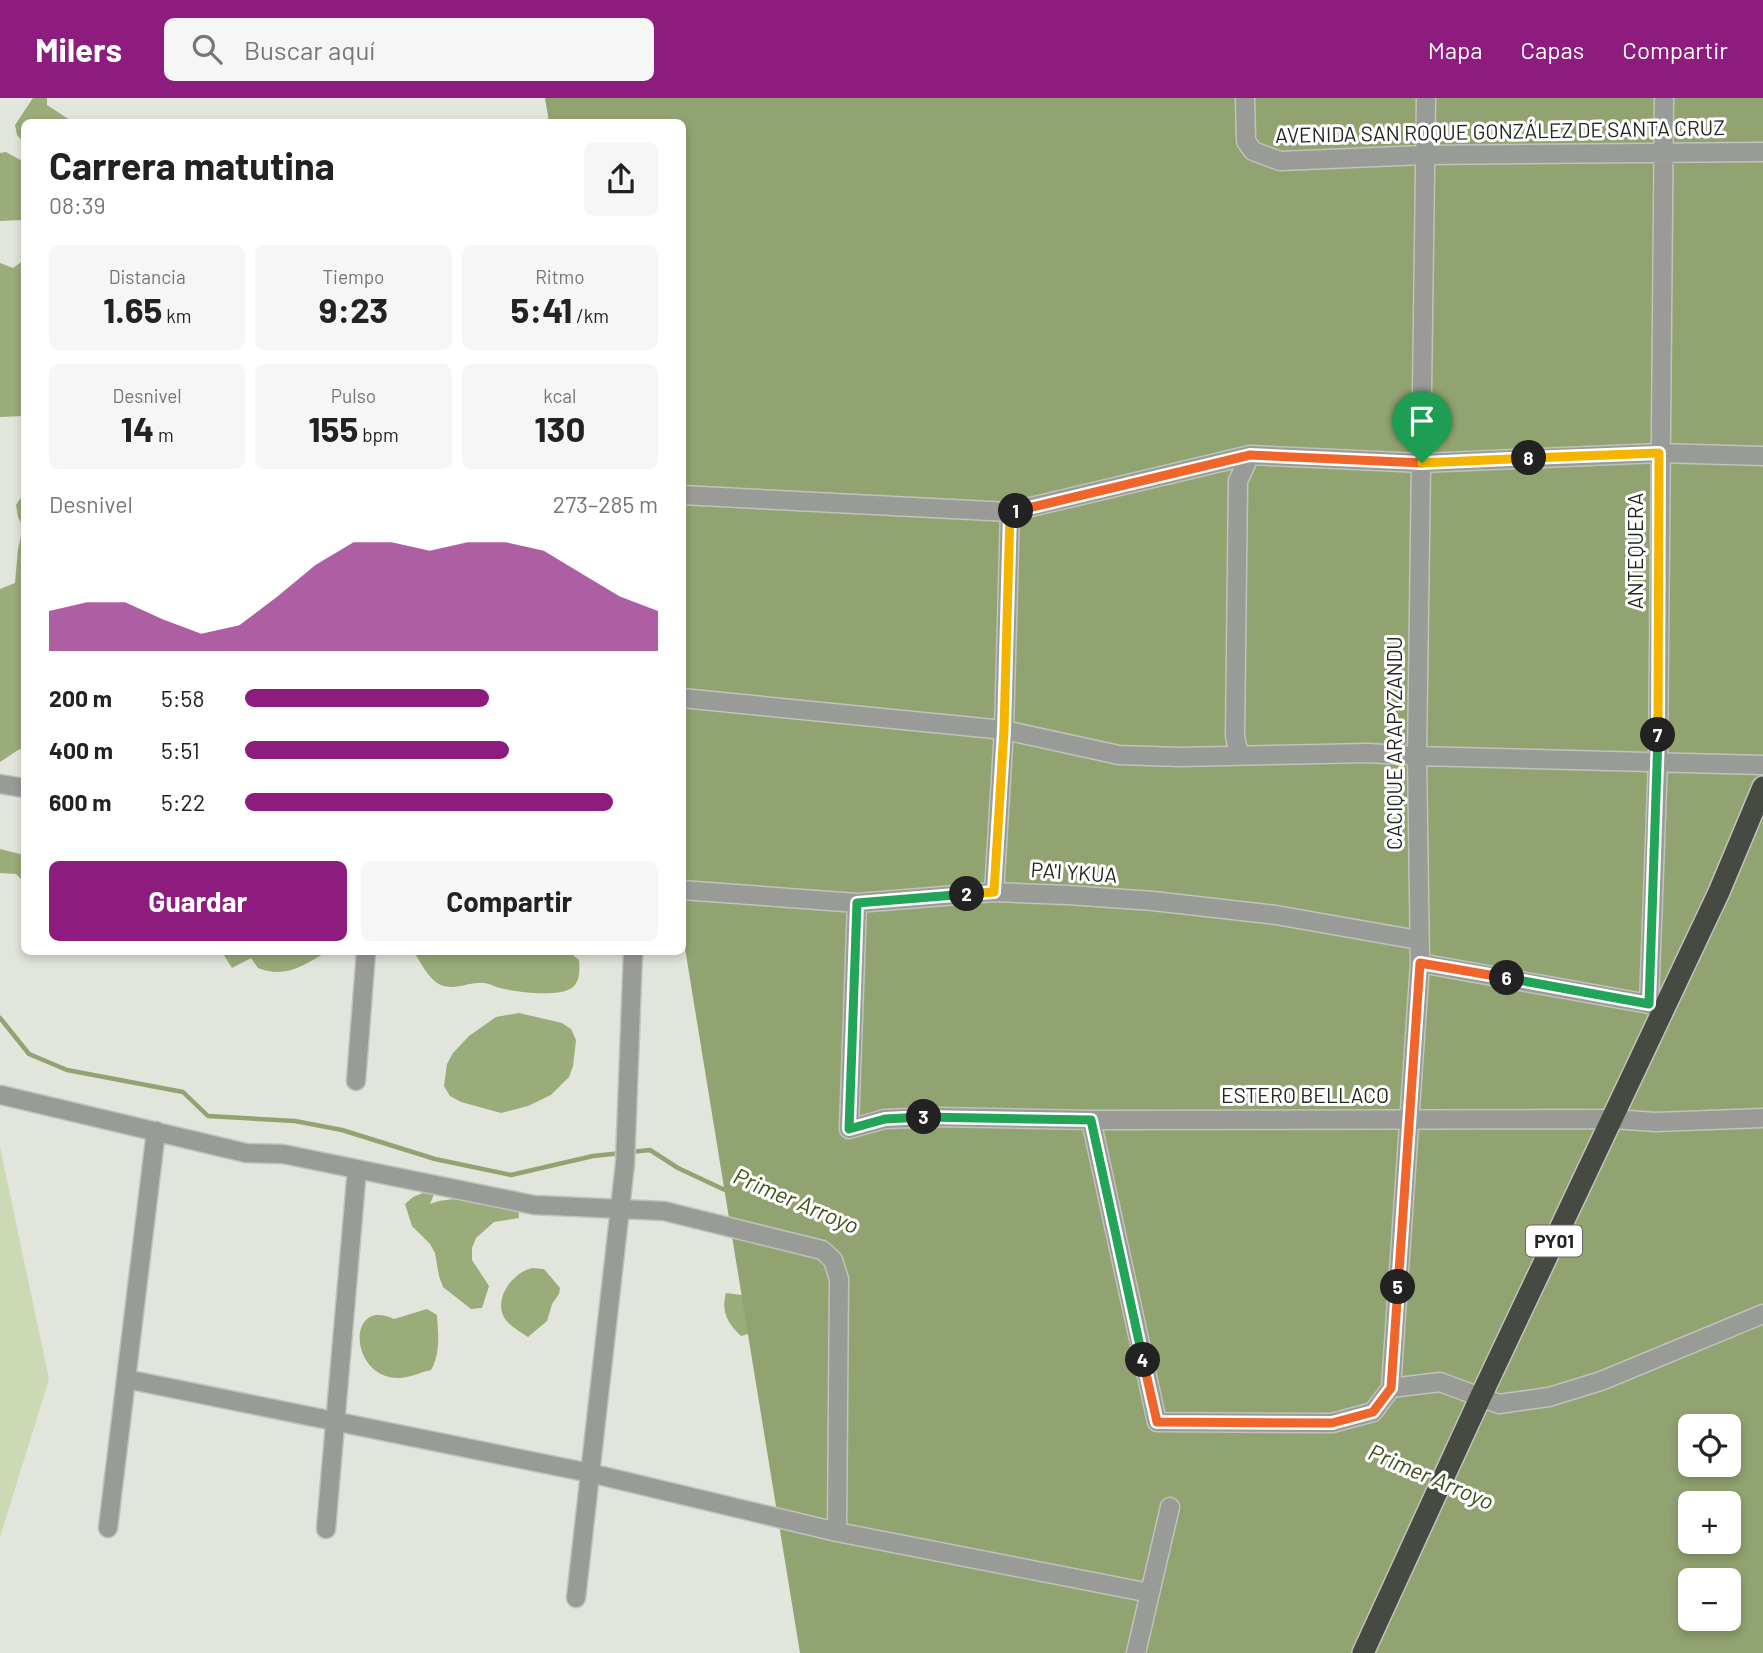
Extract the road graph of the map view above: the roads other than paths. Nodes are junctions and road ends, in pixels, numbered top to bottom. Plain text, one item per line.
1 (1245, 98) edge
2 (1426, 98) edge
3 (1664, 98) edge
4 (1763, 152) edge
5 (1664, 154) junction
6 (1423, 155) junction
7 (1659, 453) junction
8 (1250, 455) junction
9 (1763, 456) edge
10 (1422, 463) junction
11 (686, 495) edge
12 (1010, 512) junction
13 (686, 698) edge
14 (1004, 730) junction
15 (1239, 755) junction
16 (1417, 756) junction
17 (1658, 761) junction
18 (1763, 765) edge
19 (0, 784) edge
20 (1763, 787) edge
21 (21, 788) edge
22 (1763, 807) edge
23 (686, 890) edge
24 (994, 892) junction
25 (1719, 892) junction
26 (857, 903) junction
27 (1418, 940) junction
28 (366, 955) edge
29 (633, 955) edge
30 (1420, 963) junction
31 (1656, 1007) junction
32 (356, 1081) dead end
33 (1, 1095) edge
34 (1408, 1118) junction
35 (1763, 1118) edge
36 (1612, 1119) junction
37 (1091, 1120) junction
38 (156, 1131) junction
39 (358, 1169) junction
40 (620, 1209) junction
41 (1763, 1314) edge
42 (126, 1379) junction
43 (1391, 1388) junction
44 (1481, 1396) junction
45 (336, 1421) junction
46 (590, 1473) junction
47 (1170, 1507) dead end
48 (108, 1528) dead end
49 (326, 1529) dead end
50 (837, 1532) junction
51 (1150, 1593) junction
52 (576, 1598) dead end
53 (1136, 1653) edge
54 (1363, 1653) edge

1 - 6 street, AVENIDA SAN ROQUE GONZÁLEZ DE SANTA CRUZ
2 - 6 street, CACIQUE ARAPYZANDU
3 - 5 street, ANTEQUERA
4 - 5 street, AVENIDA SAN ROQUE GONZÁLEZ DE SANTA CRUZ
5 - 6 street, AVENIDA SAN ROQUE GONZÁLEZ DE SANTA CRUZ
5 - 7 street, ANTEQUERA
6 - 10 street, CACIQUE ARAPYZANDU
7 - 9 street
7 - 10 street
7 - 17 street, ANTEQUERA
8 - 10 street
8 - 12 street
8 - 15 street
10 - 16 street, CACIQUE ARAPYZANDU
11 - 12 street
12 - 14 street
13 - 14 street
14 - 15 street
14 - 24 street
15 - 16 street
16 - 17 street
16 - 27 street, CACIQUE ARAPYZANDU
17 - 18 street
17 - 31 street, ANTEQUERA
19 - 21 street
20 - 25 highway, PY01
22 - 25 highway
23 - 26 street, PA'I YKUA
24 - 26 street, PA'I YKUA
24 - 27 street, PA'I YKUA
25 - 31 highway, PY01
26 - 37 street, ESTERO BELLACO
27 - 30 street, CACIQUE ARAPYZANDU
28 - 32 street
29 - 40 street
30 - 31 street
30 - 34 street, CACIQUE ARAPYZANDU
31 - 36 highway, PY01
33 - 38 street
34 - 36 street, ESTERO BELLACO
34 - 37 street, ESTERO BELLACO
34 - 43 street, CACIQUE ARAPYZANDU
35 - 36 street, ESTERO BELLACO
36 - 44 highway, PY01
37 - 43 street
38 - 39 street
38 - 42 street
39 - 40 street
39 - 45 street
40 - 46 street
40 - 50 street
41 - 44 street
42 - 45 street
42 - 48 street
43 - 44 street
44 - 54 highway, PY01
45 - 46 street
45 - 49 street
46 - 50 street
46 - 52 street
47 - 51 street
50 - 51 street
51 - 53 street

